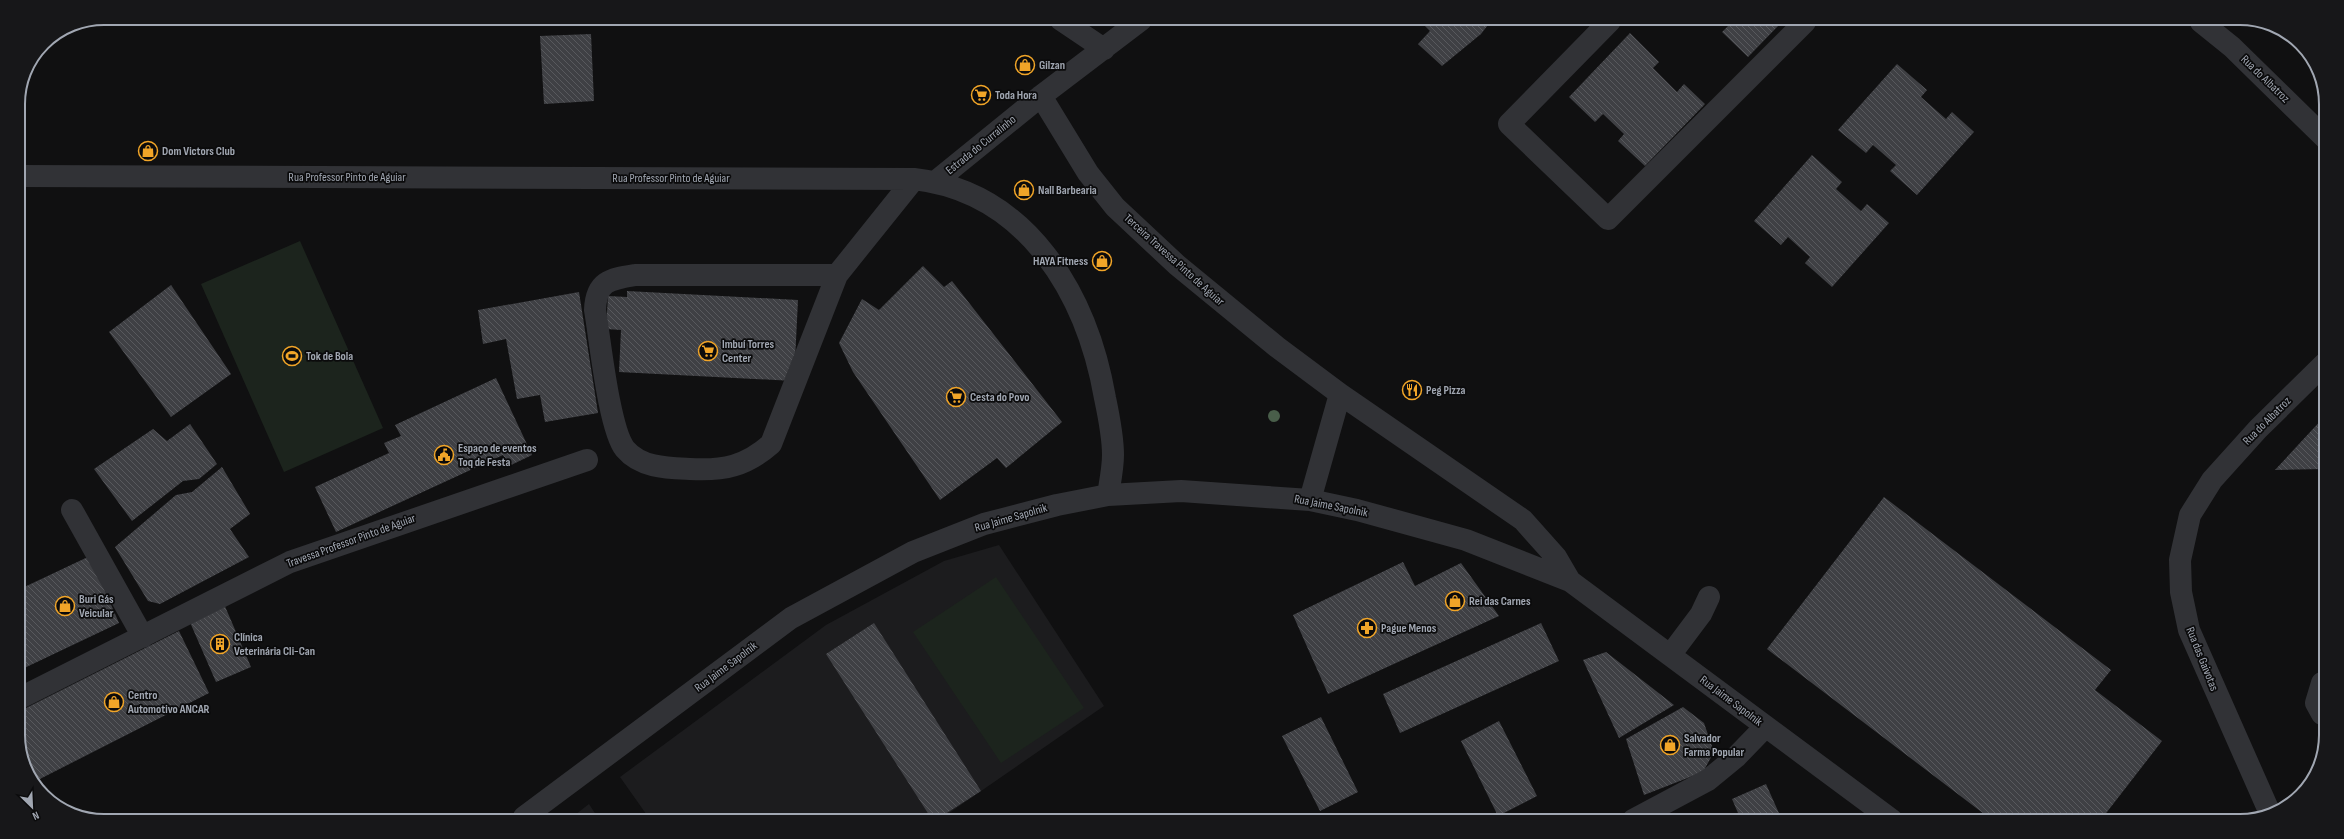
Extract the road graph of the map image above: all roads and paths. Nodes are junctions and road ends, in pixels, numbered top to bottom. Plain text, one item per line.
1 (1068, 25) edge
2 (1131, 25) edge
3 (1606, 25) edge
4 (1802, 25) edge
5 (2205, 25) edge
6 (1104, 49) junction
7 (1041, 96) junction
8 (2319, 132) edge
9 (25, 176) edge
10 (925, 180) junction
11 (837, 275) junction
12 (2319, 369) edge
13 (1340, 394) junction
14 (587, 460) dead end
15 (2212, 480) joint
16 (1108, 495) junction
17 (1310, 500) junction
18 (72, 510) dead end
19 (1570, 581) junction
20 (1709, 597) dead end
21 (143, 637) junction
22 (1671, 654) junction
23 (2319, 692) edge
24 (25, 696) edge
25 (2319, 708) edge
26 (1765, 727) junction
27 (2268, 809) edge
28 (535, 814) edge
29 (1644, 814) edge
30 (1884, 814) edge

1 - 6 street
2 - 6 street, Estrada do Curralinho
3 - 4 street
5 - 8 street, Rua do Albatroz
6 - 7 street, Estrada do Curralinho
7 - 10 street, Estrada do Curralinho
7 - 13 street, Terceira Travessa Pinto de Aguiar
9 - 10 street, Rua Professor Pinto de Aguiar
10 - 11 street, Estrada do Curralinho
10 - 16 street, Rua Professor Pinto de Aguiar
11 - 11 street, Estrada do Curralinho
12 - 15 street, Rua do Albatroz
13 - 17 street
13 - 19 street, Rua Jaime Sapolnik
14 - 21 street, Travessa Professor Pinto de Aguiar
15 - 27 street, Rua das Gaivotas
16 - 17 street, Rua Jaime Sapolnik
16 - 28 street, Rua Jaime Sapolnik
17 - 19 street, Rua Jaime Sapolnik
18 - 21 street
19 - 22 street, Rua Jaime Sapolnik
20 - 22 street
21 - 24 street, Travessa Professor Pinto de Aguiar
22 - 26 street, Rua Jaime Sapolnik
23 - 25 street
26 - 29 street
26 - 30 street, Rua Jaime Sapolnik

